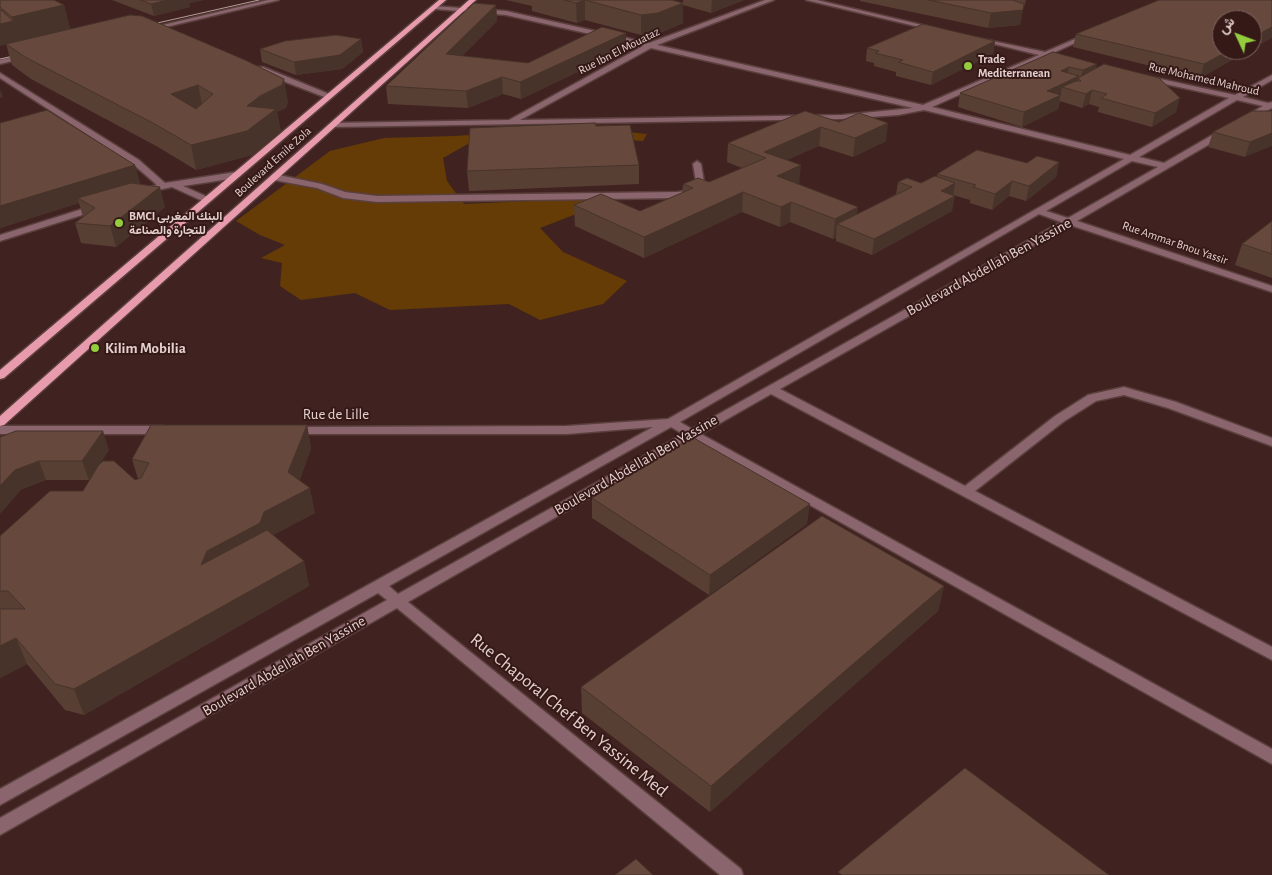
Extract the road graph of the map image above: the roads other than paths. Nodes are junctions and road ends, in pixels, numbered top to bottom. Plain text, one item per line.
1 (242, 0) edge
2 (276, 0) edge
3 (443, 0) edge
4 (472, 0) edge
5 (771, 0) edge
6 (809, 0) edge
7 (215, 6) dead end
8 (435, 7) junction
9 (463, 8) junction
10 (156, 27) junction
11 (940, 30) edge
12 (136, 31) edge
13 (1098, 31) edge
14 (174, 34) edge
15 (968, 36) edge
16 (651, 45) junction
17 (39, 54) edge
18 (1043, 54) junction
19 (1062, 58) edge
20 (0, 62) edge
21 (248, 64) edge
22 (0, 75) edge
23 (1139, 76) edge
24 (1272, 77) edge
25 (330, 96) junction
26 (1236, 98) junction
27 (1271, 105) edge
28 (924, 108) junction
29 (511, 121) junction
30 (332, 125) junction
31 (1133, 158) junction
32 (697, 164) dead end
33 (1165, 166) junction
34 (236, 175) junction
35 (274, 177) junction
36 (174, 185) junction
37 (163, 186) junction
38 (132, 196) edge
39 (207, 200) junction
40 (111, 203) edge
41 (1038, 211) junction
42 (1070, 222) junction
43 (0, 238) edge
44 (1272, 289) edge
45 (0, 376) edge
46 (771, 389) junction
47 (0, 422) edge
48 (671, 422) junction
49 (0, 430) edge
50 (181, 430) edge
51 (280, 430) edge
52 (693, 433) junction
53 (1272, 442) edge
54 (965, 492) junction
55 (378, 585) junction
56 (398, 601) junction
57 (1272, 654) edge
58 (1272, 757) edge
59 (0, 798) edge
60 (0, 828) edge
61 (734, 875) edge

1 - 7 street
2 - 10 street
3 - 8 main road, Boulevard Emile Zola
4 - 9 main road, Boulevard Emile Zola
5 - 16 street, Rue Ibn El Mouataz
6 - 11 street
8 - 9 street
8 - 25 main road, Boulevard Emile Zola
9 - 16 street
9 - 30 main road, Boulevard Emile Zola
10 - 12 street
10 - 14 street
13 - 18 street
15 - 18 street
16 - 28 street
16 - 29 street, Rue Ibn El Mouataz
17 - 20 street
18 - 19 street
18 - 28 street
21 - 25 street
22 - 37 street
23 - 26 street, Rue Mohamed Mahroud
24 - 26 street, Boulevard Abdellah Ben Yassine
25 - 34 main road, Boulevard Emile Zola
26 - 27 street, Rue Mohamed Mahroud
26 - 31 street, Boulevard Abdellah Ben Yassine
27 - 33 street, Boulevard Abdellah Ben Yassine
28 - 29 street
28 - 31 street
29 - 30 street
30 - 35 main road, Boulevard Emile Zola
31 - 33 street
31 - 41 street, Boulevard Abdellah Ben Yassine
32 - 35 street
33 - 42 street, Boulevard Abdellah Ben Yassine
34 - 36 street
34 - 39 main road, Boulevard Emile Zola
35 - 47 main road, Boulevard Emile Zola
36 - 37 street
36 - 39 street
37 - 38 street
39 - 45 main road, Boulevard Emile Zola
40 - 43 street
41 - 42 street, Rue Ammar Bnou Yassir
41 - 48 street, Boulevard Abdellah Ben Yassine
42 - 44 street, Rue Ammar Bnou Yassir
42 - 46 street, Boulevard Abdellah Ben Yassine
46 - 52 street, Boulevard Abdellah Ben Yassine
46 - 54 street
48 - 51 street, Rue de Lille
48 - 52 street
48 - 55 street, Boulevard Abdellah Ben Yassine
49 - 50 street
52 - 56 street, Boulevard Abdellah Ben Yassine
52 - 58 street
53 - 54 street
54 - 57 street
55 - 56 street, Rue Chaporal Chef Ben Yassine Med
55 - 59 street, Boulevard Abdellah Ben Yassine
56 - 60 street, Boulevard Abdellah Ben Yassine
56 - 61 street, Rue Chaporal Chef Ben Yassine Med

